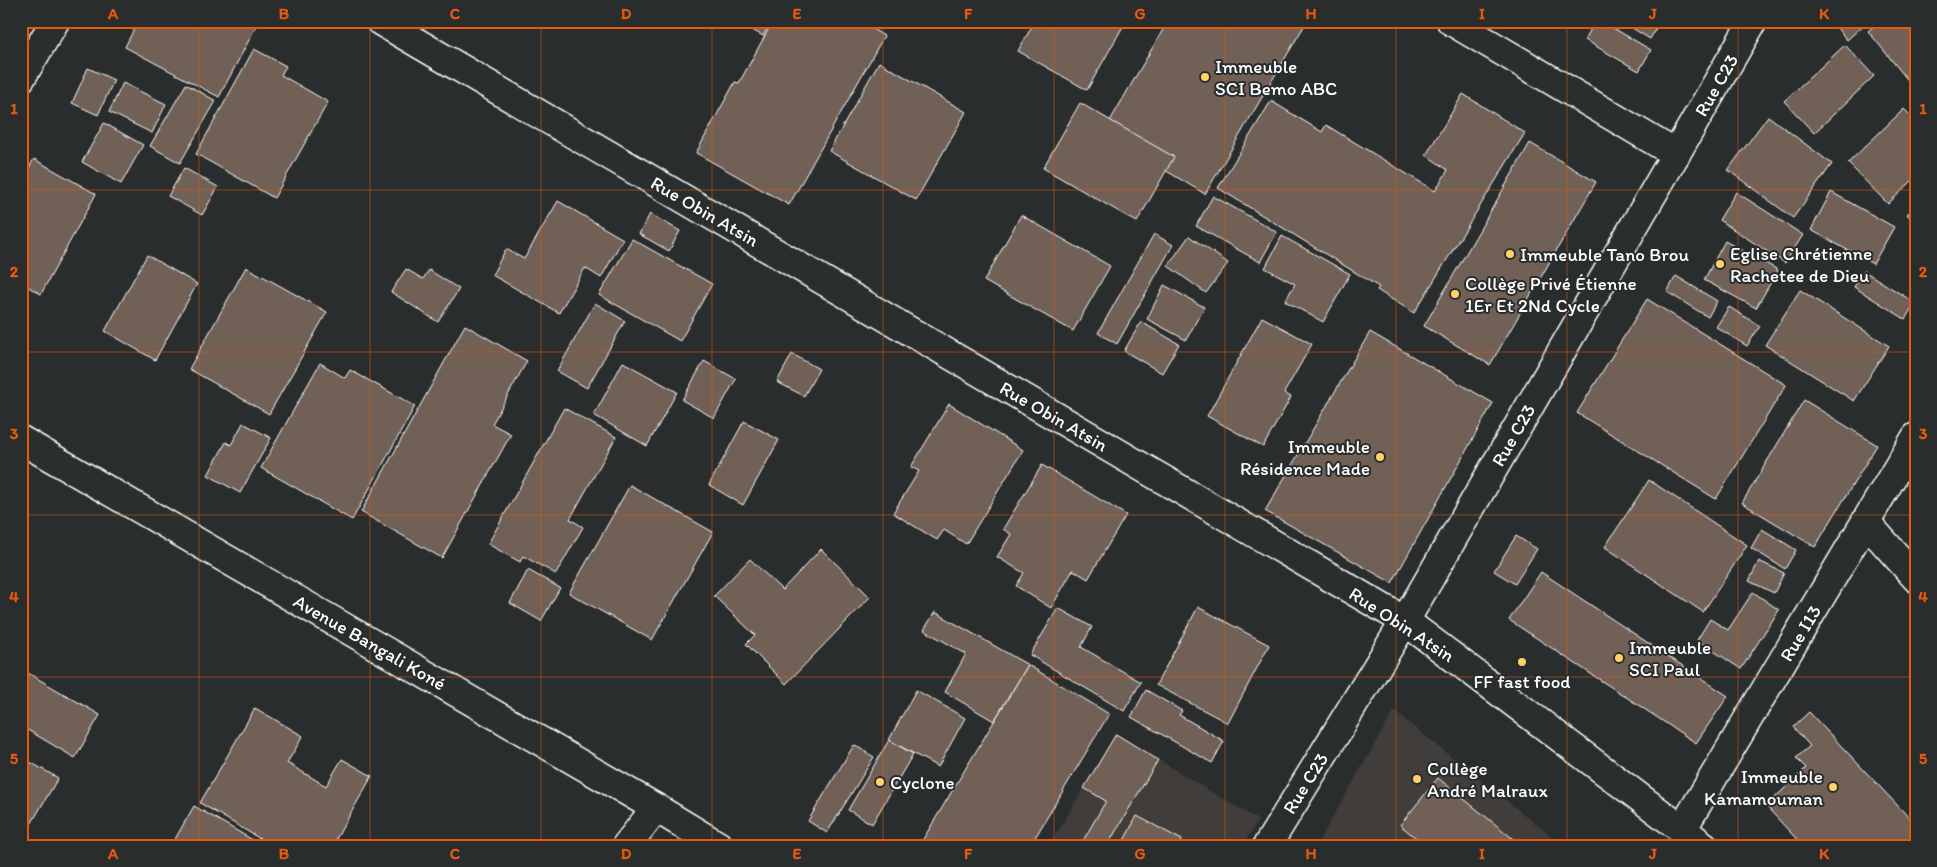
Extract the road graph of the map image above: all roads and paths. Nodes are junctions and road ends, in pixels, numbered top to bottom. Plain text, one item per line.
1 (56, 21) edge
2 (380, 21) edge
3 (1451, 21) edge
4 (1753, 21) edge
5 (21, 78) edge
6 (1676, 154) junction
7 (1916, 437) edge
8 (21, 440) edge
9 (1866, 522) junction
10 (1916, 578) edge
11 (1405, 621) junction
12 (656, 808) junction
13 (1683, 828) junction
14 (626, 846) edge
15 (719, 846) edge
16 (1267, 846) edge
17 (1704, 846) edge

1 - 5 street
2 - 11 street, Rue Obin Atsin
3 - 6 street
4 - 6 street, Rue C23
6 - 11 street, Rue C23
7 - 9 street, Rue I13
8 - 12 street, Avenue Bangali Koné
9 - 10 street
9 - 13 street, Rue I13
11 - 13 street, Rue Obin Atsin
11 - 16 street, Rue C23
12 - 14 street
12 - 15 street, Avenue Bangali Koné
13 - 17 street, Rue Obin Atsin

